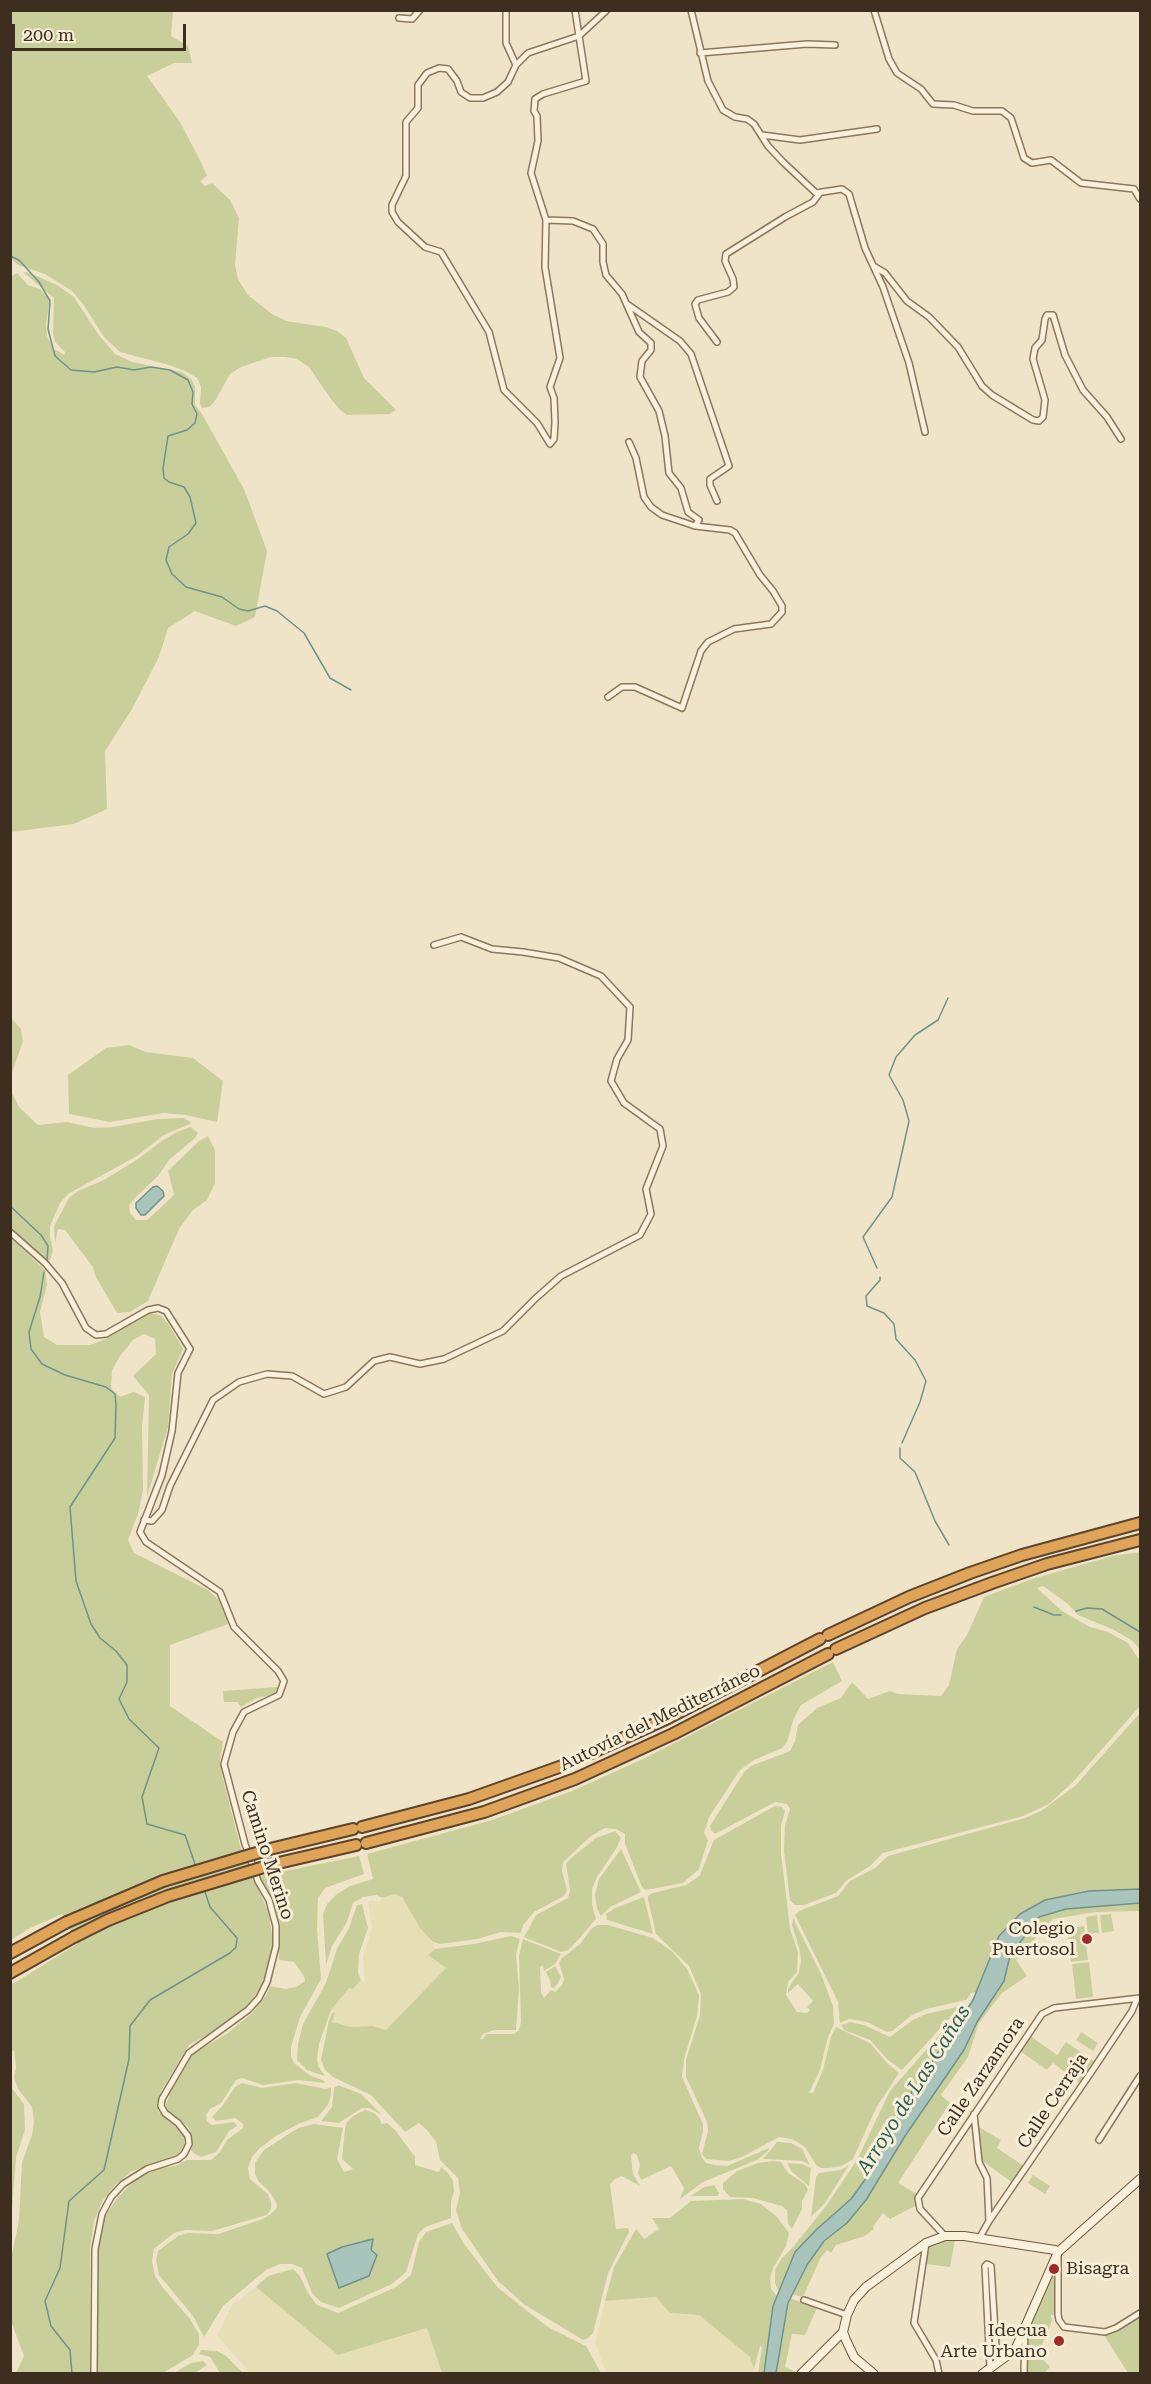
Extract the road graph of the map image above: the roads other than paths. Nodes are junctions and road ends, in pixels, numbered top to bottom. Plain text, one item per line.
1 (420, 10) edge
2 (506, 10) edge
3 (575, 10) edge
4 (607, 10) edge
5 (691, 10) edge
6 (873, 10) edge
7 (399, 18) dead end
8 (579, 36) junction
9 (835, 45) dead end
10 (700, 53) junction
11 (516, 65) junction
12 (877, 129) dead end
13 (762, 135) junction
14 (819, 194) junction
15 (1140, 199) edge
16 (546, 220) junction
17 (874, 266) junction
18 (626, 303) junction
19 (717, 342) dead end
20 (926, 432) dead end
21 (1121, 440) dead end
22 (629, 442) dead end
23 (717, 501) dead end
24 (695, 526) junction
25 (608, 697) dead end
26 (434, 945) dead end
27 (10, 1232) edge
28 (144, 1520) junction
29 (1140, 1523) edge
30 (1140, 1540) edge
31 (10, 1953) edge
32 (10, 1973) edge
33 (1139, 1999) edge
34 (1140, 2076) edge
35 (974, 2114) junction
36 (1099, 2140) dead end
37 (1140, 2180) edge
38 (989, 2221) junction
39 (945, 2236) junction
40 (980, 2237) junction
41 (926, 2243) junction
42 (1058, 2252) junction
43 (804, 2300) dead end
44 (1140, 2313) edge
45 (847, 2315) junction
46 (1024, 2328) junction
47 (843, 2332) junction
48 (1015, 2350) junction
49 (1024, 2353) junction
50 (994, 2365) junction
51 (94, 2373) edge
52 (801, 2373) edge
53 (874, 2373) edge
54 (939, 2373) edge
55 (982, 2373) edge
56 (1024, 2373) edge

1 - 7 street
2 - 11 street
3 - 8 street
4 - 8 street
5 - 10 street
6 - 15 street
8 - 11 street
8 - 16 street
9 - 10 street
10 - 13 street
11 - 16 street
12 - 13 street
13 - 14 street
14 - 17 street
14 - 19 street
16 - 18 street
17 - 20 street
17 - 21 street
18 - 23 street
18 - 24 street
22 - 24 street
24 - 25 street
26 - 28 street
27 - 28 street
28 - 51 street, Camino Merino
29 - 31 highway, Autovía del Mediterráneo, bridge
30 - 32 highway, Autovía del Mediterráneo, bridge
33 - 35 street, Calle Zarzamora
33 - 38 street, Calle Cerraja
34 - 36 street
35 - 38 street
35 - 39 street, Calle Zarzamora
37 - 42 street
38 - 40 street, Calle Cerraja
39 - 40 street
39 - 41 street
40 - 42 street
41 - 45 street
41 - 54 street
42 - 44 street
42 - 46 street
43 - 45 street
45 - 47 street
46 - 48 street
46 - 49 street
47 - 52 street
47 - 53 street
48 - 49 street
48 - 50 street
49 - 56 street
50 - 50 street
50 - 55 street

